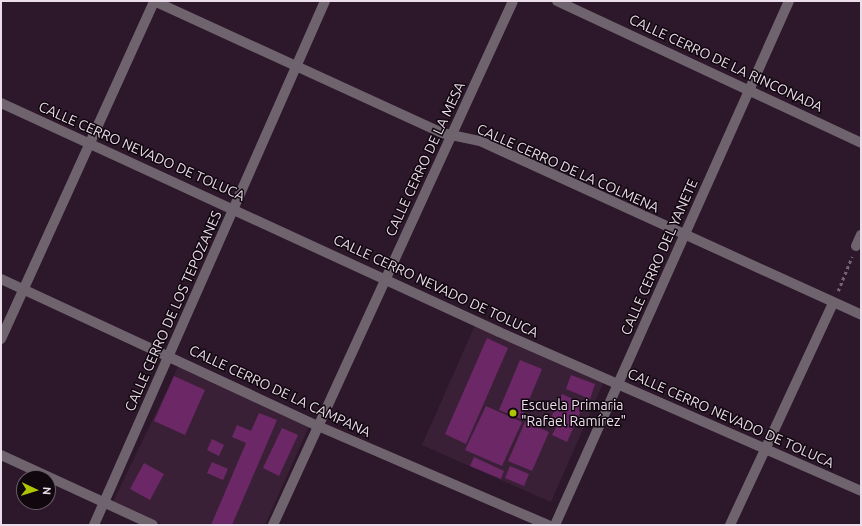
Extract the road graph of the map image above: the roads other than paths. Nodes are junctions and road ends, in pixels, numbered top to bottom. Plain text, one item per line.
1 (154, 1) edge
2 (325, 1) edge
3 (512, 1) edge
4 (557, 1) edge
5 (789, 1) edge
6 (297, 64) junction
7 (749, 90) junction
8 (1, 103) edge
9 (452, 136) junction
10 (89, 141) junction
11 (861, 143) edge
12 (234, 208) junction
13 (861, 235) edge
14 (683, 236) junction
15 (856, 246) road end
16 (386, 277) junction
17 (1, 279) edge
18 (23, 290) junction
19 (833, 303) junction
20 (861, 315) edge
21 (1, 339) edge
22 (170, 356) junction
23 (618, 384) junction
24 (318, 426) junction
25 (766, 446) junction
26 (1, 455) edge
27 (861, 491) edge
28 (104, 502) junction
29 (94, 525) edge
30 (153, 525) edge
31 (273, 525) edge
32 (548, 525) edge
33 (554, 525) edge
34 (730, 525) edge

1 - 6 street, CALLE CERRO DE LA COLMENA
1 - 10 street
2 - 6 street, CALLE CERRO DE LOS TEPOZANES
3 - 9 street, CALLE CERRO DE LA MESA
4 - 7 street, CALLE CERRO DE LA RINCONADA
5 - 7 street, CALLE CERRO DEL YANETE
6 - 9 street, CALLE CERRO DE LA COLMENA
6 - 12 street, CALLE CERRO DE LOS TEPOZANES
7 - 11 street, CALLE CERRO DE LA RINCONADA
7 - 14 street, CALLE CERRO DEL YANETE
8 - 10 street, CALLE CERRO NEVADO DE TOLUCA
9 - 14 street, CALLE CERRO DE LA COLMENA
9 - 16 street, CALLE CERRO DE LA MESA
10 - 12 street, CALLE CERRO NEVADO DE TOLUCA
10 - 18 street
12 - 16 street, CALLE CERRO NEVADO DE TOLUCA
12 - 22 street, CALLE CERRO DE LOS TEPOZANES
13 - 15 street
14 - 19 street, CALLE CERRO DE LA COLMENA
14 - 23 street, CALLE CERRO DEL YANETE
16 - 23 street, CALLE CERRO NEVADO DE TOLUCA
16 - 24 street, CALLE CERRO DE LA MESA
17 - 18 street, CALLE CERRO DE LA CAMPANA
18 - 21 street
18 - 22 street, CALLE CERRO DE LA CAMPANA
19 - 20 street, CALLE CERRO DE LA COLMENA
19 - 25 street
22 - 24 street, CALLE CERRO DE LA CAMPANA
22 - 28 street, CALLE CERRO DE LOS TEPOZANES
23 - 25 street, CALLE CERRO NEVADO DE TOLUCA
23 - 33 street, CALLE CERRO DEL YANETE
24 - 31 street, CALLE CERRO DE LA MESA
24 - 32 street, CALLE CERRO DE LA CAMPANA
25 - 27 street, CALLE CERRO NEVADO DE TOLUCA
25 - 34 street
26 - 28 street
28 - 29 street, CALLE CERRO DE LOS TEPOZANES
28 - 30 street

